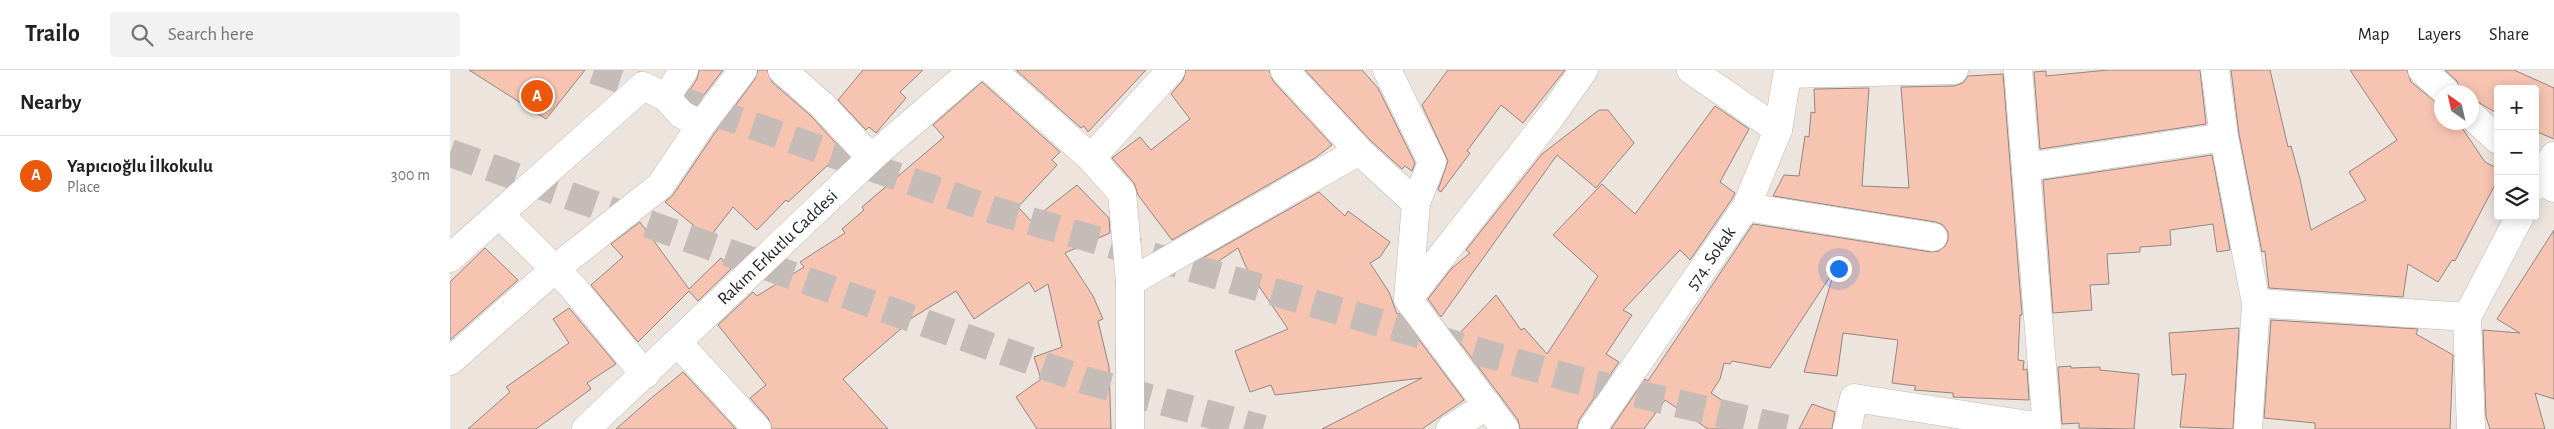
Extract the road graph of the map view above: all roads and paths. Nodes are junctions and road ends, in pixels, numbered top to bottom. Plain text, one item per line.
1 (684, 70) edge
2 (743, 70) edge
3 (782, 70) edge
4 (973, 70) edge
5 (992, 70) edge
6 (1171, 70) edge
7 (1284, 70) edge
8 (1387, 70) edge
9 (1584, 70) edge
10 (1691, 70) edge
11 (1954, 70) edge
12 (2018, 70) edge
13 (2215, 70) edge
14 (2422, 70) edge
15 (1788, 72) edge
16 (2438, 85) edge
17 (666, 97) junction
18 (2479, 122) edge
19 (701, 125) junction
20 (1778, 130) junction
21 (2224, 136) junction
22 (2494, 136) edge
23 (1359, 151) junction
24 (2554, 156) edge
25 (871, 158) junction
26 (1091, 158) junction
27 (2026, 168) junction
28 (2541, 182) edge
29 (1416, 203) junction
30 (1746, 206) junction
31 (500, 215) junction
32 (2518, 220) edge
33 (1932, 237) dead end
34 (450, 258) edge
35 (555, 269) junction
36 (1130, 282) junction
37 (1408, 299) junction
38 (2256, 304) junction
39 (2467, 317) junction
40 (677, 342) junction
41 (450, 361) edge
42 (645, 375) junction
43 (1488, 405) junction
44 (586, 429) edge
45 (757, 429) edge
46 (1130, 429) edge
47 (1450, 429) edge
48 (1505, 429) edge
49 (1592, 429) edge
50 (1847, 429) edge
51 (2248, 429) edge
52 (2471, 429) edge

1 - 17 street
2 - 19 street
3 - 25 street
4 - 25 street, Rakım Erkutlu Caddesi
5 - 26 street
6 - 26 street
7 - 23 street
8 - 29 street
9 - 37 street
10 - 20 street
11 - 15 street
12 - 27 street
13 - 21 street
14 - 16 street
15 - 20 street, 574. Sokak
17 - 19 street
17 - 31 street
18 - 22 street
19 - 35 street
20 - 30 street, 574. Sokak
21 - 27 street
21 - 38 street
23 - 29 street
23 - 36 street
24 - 28 street
25 - 40 street, Rakım Erkutlu Caddesi
26 - 36 street
27 - 50 street
29 - 37 street
30 - 33 street
30 - 49 street, 574. Sokak
31 - 34 street
31 - 35 street
32 - 39 street
35 - 41 street
35 - 42 street
36 - 46 street
37 - 43 street
38 - 39 street
38 - 51 street
39 - 52 street
40 - 42 street, Rakım Erkutlu Caddesi
40 - 45 street
42 - 44 street, Rakım Erkutlu Caddesi
43 - 47 street
43 - 48 street

